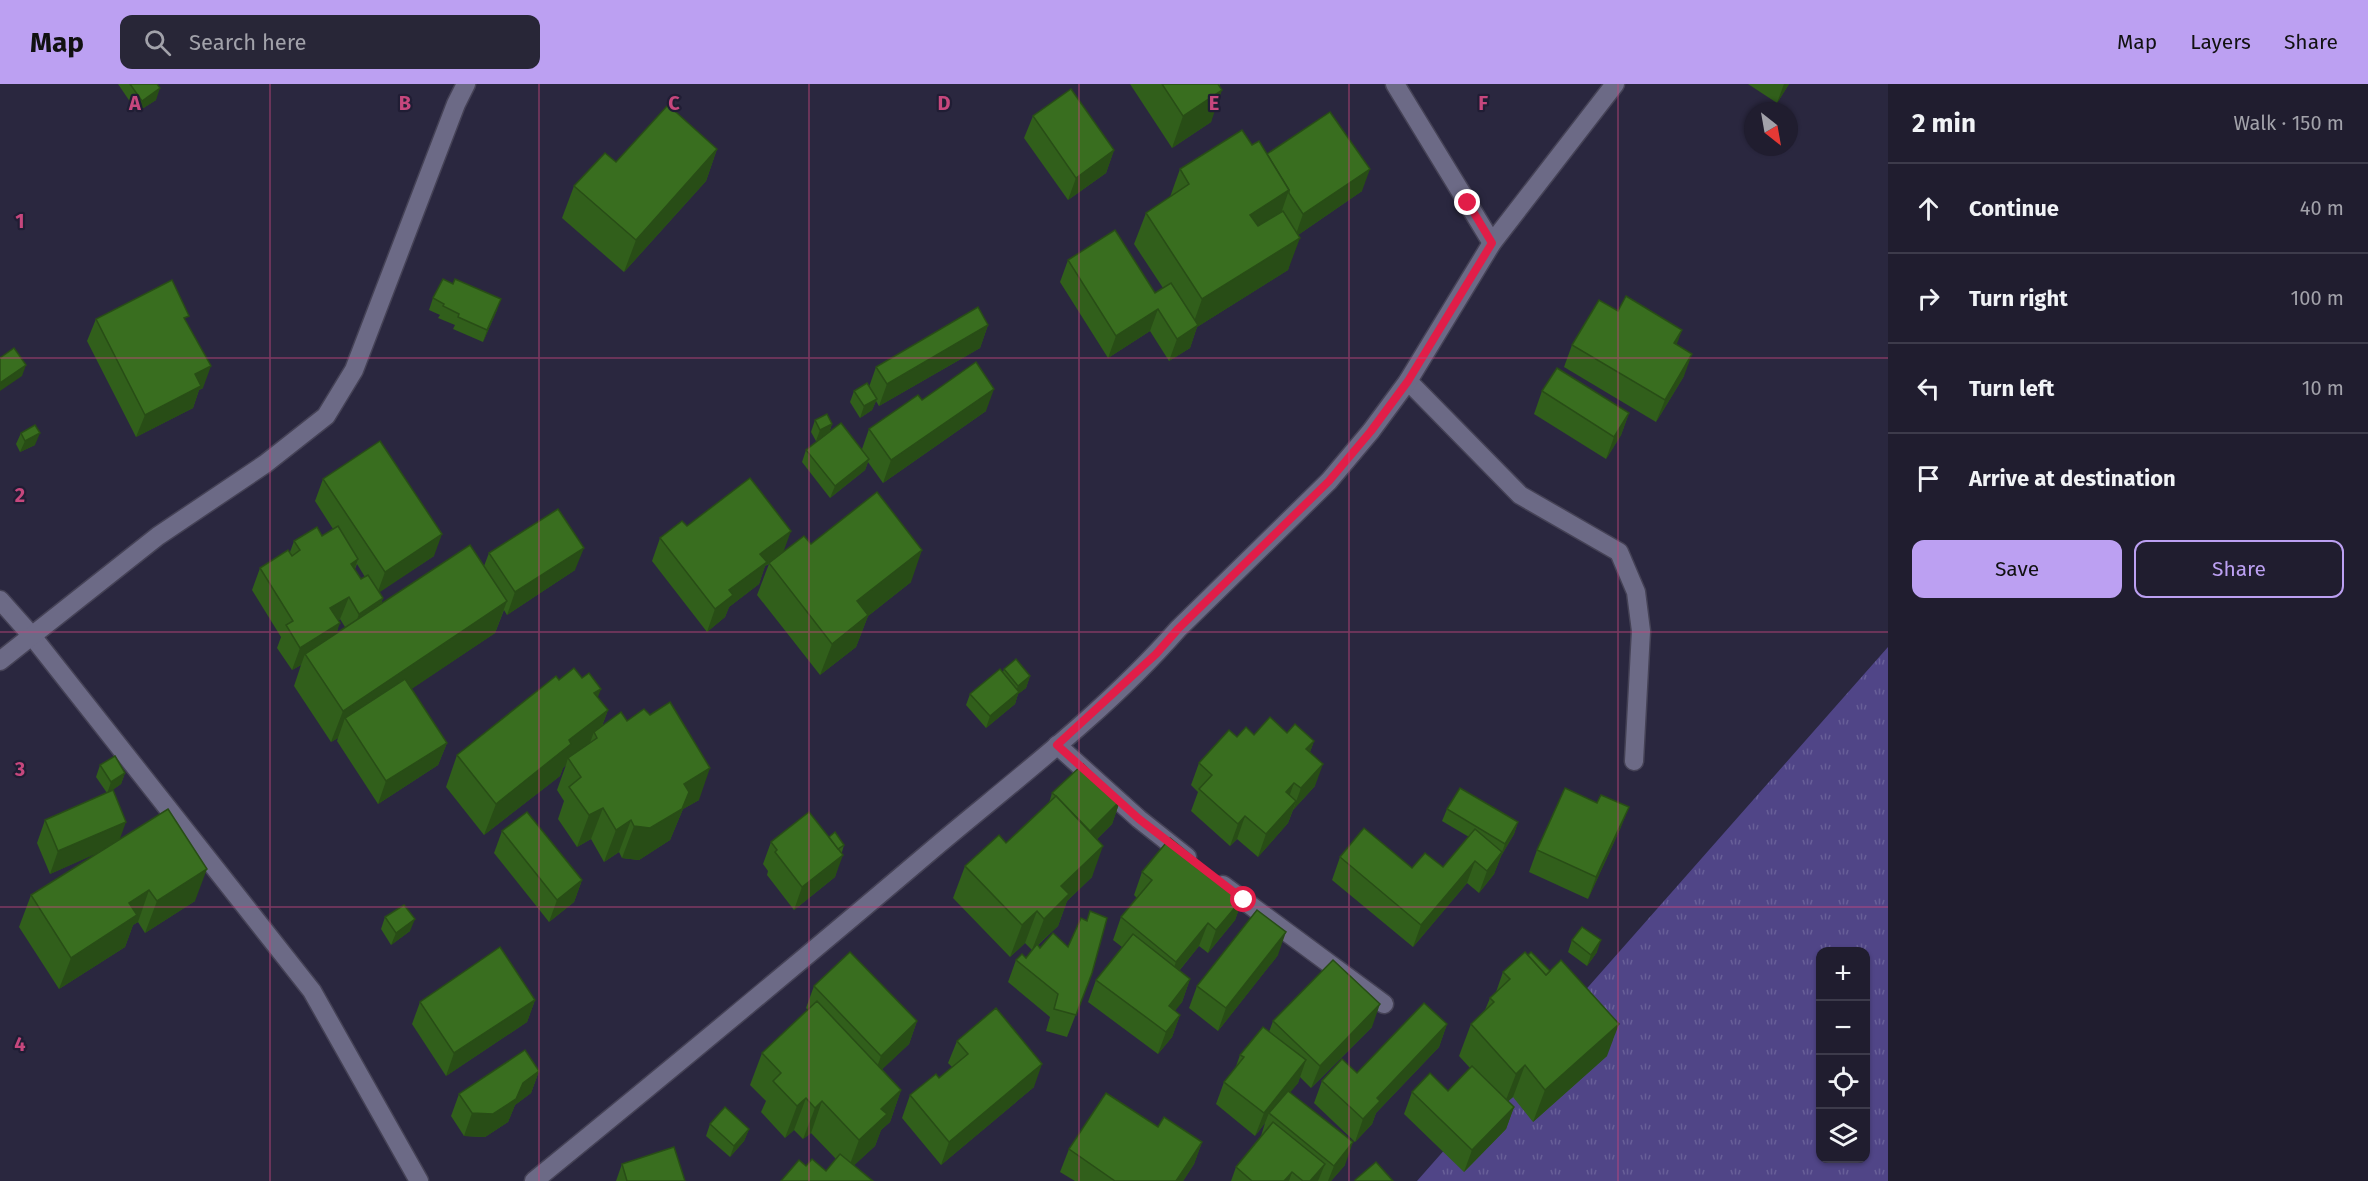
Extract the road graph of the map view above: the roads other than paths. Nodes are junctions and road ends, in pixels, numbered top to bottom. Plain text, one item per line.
1 (466, 84) edge
2 (1395, 84) edge
3 (1615, 84) edge
4 (1492, 243) junction
5 (1408, 381) junction
6 (0, 600) edge
7 (32, 636) junction
8 (0, 661) edge
9 (1057, 745) junction
10 (1634, 761) dead end
11 (1384, 1004) dead end
12 (419, 1181) edge
13 (534, 1181) edge

1 - 7 street
2 - 4 street
3 - 4 street
4 - 5 street
5 - 9 street
5 - 10 street
6 - 7 street
7 - 8 street
7 - 12 street
9 - 11 street
9 - 13 street

